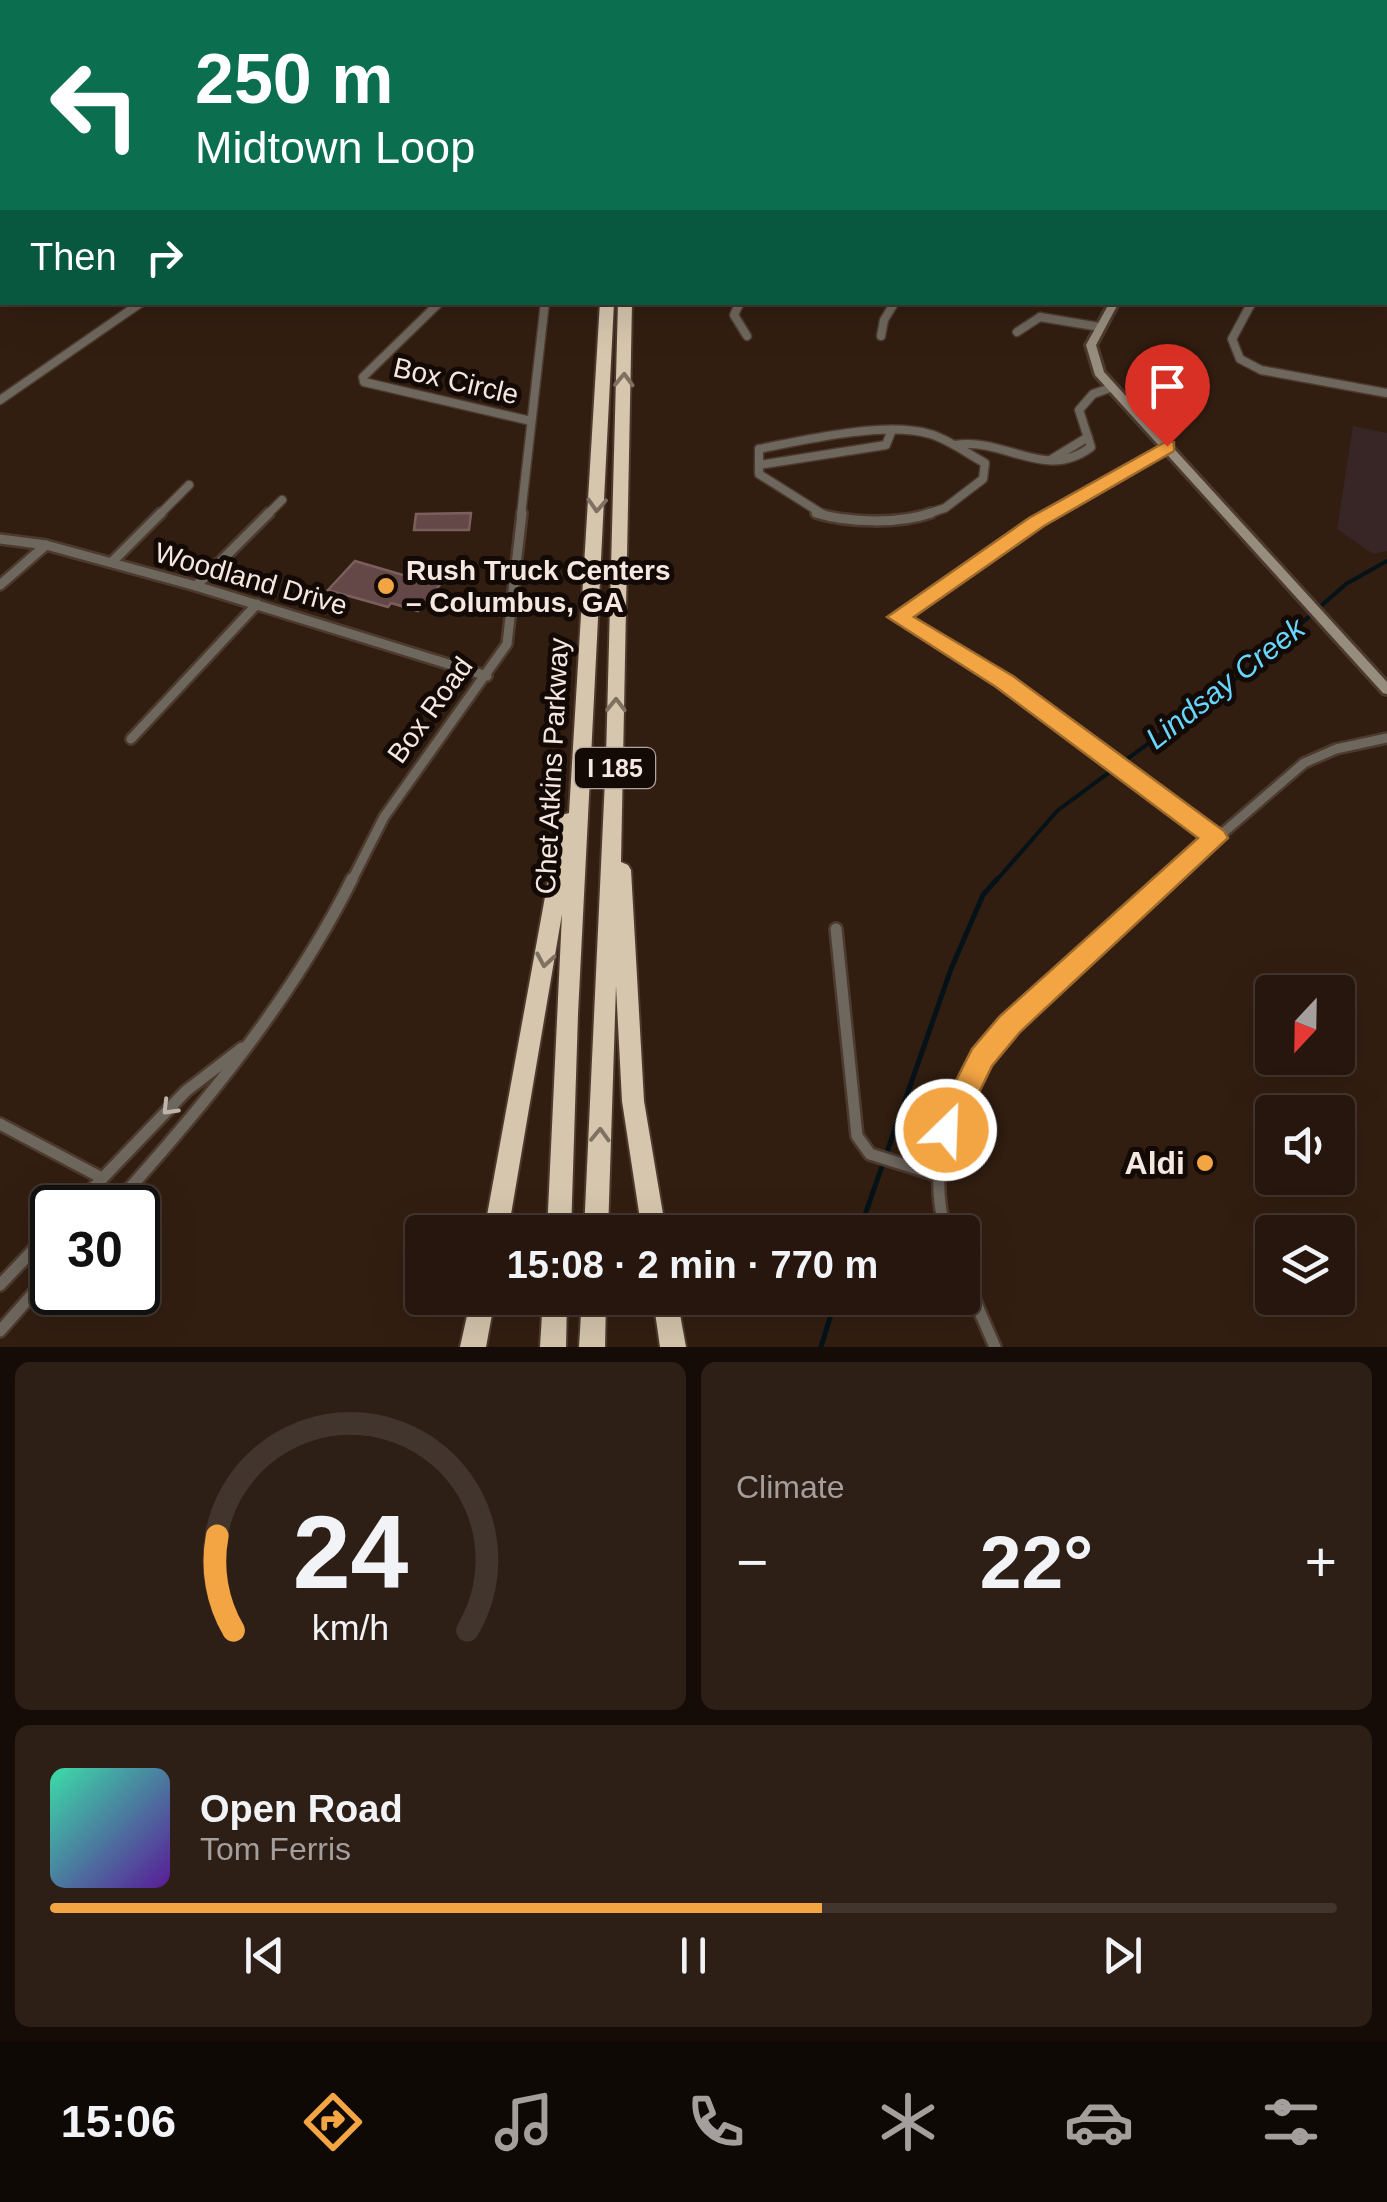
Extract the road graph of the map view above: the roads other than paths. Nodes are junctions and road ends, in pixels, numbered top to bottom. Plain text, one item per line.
1 (138, 305) edge
2 (437, 305) edge
3 (545, 305) edge
4 (607, 305) edge
5 (625, 305) edge
6 (739, 305) edge
7 (893, 305) edge
8 (1038, 305) edge
9 (1112, 305) edge
10 (1250, 305) edge
11 (1040, 317) junction
12 (1100, 327) junction
13 (1017, 332) dead end
14 (746, 336) dead end
15 (881, 336) dead end
16 (1110, 388) junction
17 (1387, 393) edge
18 (0, 400) edge
19 (530, 421) junction
20 (892, 432) junction
21 (1088, 437) junction
22 (956, 444) junction
23 (1167, 446) junction
24 (1069, 450) junction
25 (1079, 455) junction
26 (1052, 459) junction
27 (759, 465) junction
28 (189, 485) dead end
29 (282, 500) dead end
30 (0, 540) edge
31 (46, 545) junction
32 (112, 562) junction
33 (0, 585) edge
34 (196, 586) junction
35 (257, 604) junction
36 (486, 676) junction
37 (1387, 690) edge
38 (586, 726) junction
39 (1387, 738) edge
40 (131, 739) dead end
41 (615, 758) junction
42 (1215, 838) junction
43 (836, 929) dead end
44 (244, 1046) junction
45 (0, 1124) edge
46 (934, 1174) junction
47 (102, 1178) junction
48 (95, 1185) edge
49 (133, 1185) edge
50 (499, 1215) edge
51 (560, 1215) edge
52 (597, 1215) edge
53 (651, 1215) edge
54 (940, 1215) edge
55 (30, 1253) edge
56 (0, 1285) edge
57 (30, 1297) edge
58 (980, 1311) edge
59 (480, 1315) edge
60 (554, 1315) edge
61 (593, 1315) edge
62 (668, 1315) edge
63 (0, 1331) edge
64 (473, 1347) edge
65 (552, 1347) edge
66 (592, 1347) edge
67 (673, 1347) edge
68 (996, 1347) edge

1 - 18 street
2 - 19 street, Box Circle
3 - 19 street, Box Road
4 -> 38 highway, Chet Atkins Parkway / I 185
41 -> 5 highway, I 185
6 - 14 street
7 - 15 street
8 - 11 street
9 - 12 street
10 - 17 street
11 - 12 street
11 - 13 street
12 - 16 street
16 - 21 street
16 - 23 street
19 - 36 street, Box Road
20 - 22 street
20 - 27 street
20 - 27 street
21 - 24 street
21 - 25 street
22 - 26 street
22 - 27 street
23 - 37 street
23 - 42 street
24 - 25 street
24 - 26 street
25 - 26 street
28 - 32 street
29 - 34 street
30 - 31 street, Woodland Drive
31 - 32 street, Woodland Drive
31 - 33 street
32 - 34 street, Woodland Drive
34 - 35 street, Woodland Drive
35 - 36 street, Woodland Drive
35 - 40 street
36 - 44 street, Box Road
38 -> 50 highway
38 - 51 highway, Chet Atkins Parkway / I 185
39 - 42 street
52 -> 41 highway, I 185
41 - 53 highway
42 - 46 street
43 - 46 street
44 -> 47 street, Box Road
44 - 49 street, Box Road
45 - 47 street
46 - 54 street
47 - 48 street, Box Road
55 - 56 street
57 - 63 street
58 - 68 street
59 - 64 highway
60 - 65 highway
61 - 66 highway
62 - 67 highway

